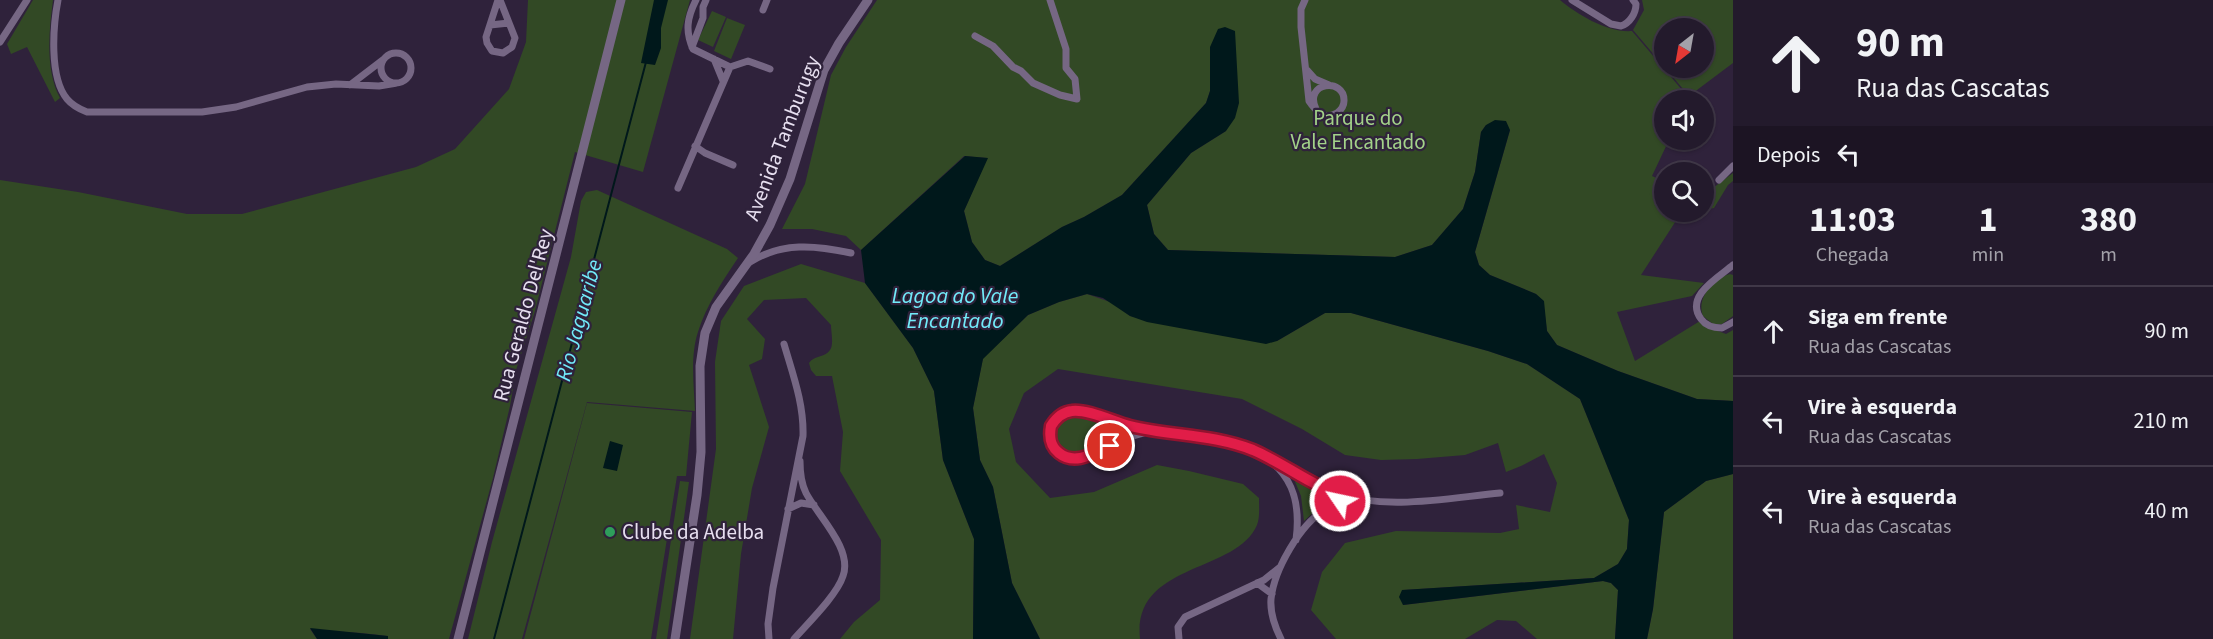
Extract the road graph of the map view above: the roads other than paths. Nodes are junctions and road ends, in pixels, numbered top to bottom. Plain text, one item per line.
1 (27, 0) edge
2 (58, 0) edge
3 (499, 0) edge
4 (621, 0) edge
5 (706, 0) edge
6 (767, 0) edge
7 (868, 0) edge
8 (1050, 0) edge
9 (1305, 0) edge
10 (1572, 0) edge
11 (1633, 0) edge
12 (694, 3) edge
13 (763, 10) dead end
14 (703, 11) junction
15 (509, 22) junction
16 (490, 25) junction
17 (975, 36) dead end
18 (0, 42) edge
19 (692, 47) junction
20 (385, 58) junction
21 (714, 59) junction
22 (730, 67) junction
23 (770, 69) dead end
24 (1307, 70) junction
25 (723, 81) junction
26 (397, 83) junction
27 (350, 85) junction
28 (1331, 85) junction
29 (1316, 109) junction
30 (695, 146) junction
31 (733, 165) dead end
32 (1732, 168) edge
33 (1719, 180) dead end
34 (678, 188) dead end
35 (851, 253) dead end
36 (747, 264) junction
37 (1731, 268) edge
38 (1733, 322) edge
39 (784, 344) dead end
40 (1131, 426) junction
41 (1155, 430) junction
42 (1131, 436) junction
43 (801, 450) junction
44 (1265, 456) junction
45 (1294, 472) junction
46 (1287, 479) junction
47 (1500, 493) dead end
48 (1339, 495) junction
49 (1363, 501) junction
50 (1339, 504) junction
51 (814, 505) junction
52 (788, 509) junction
53 (1299, 520) junction
54 (1308, 524) junction
55 (1296, 540) junction
56 (1281, 566) junction
57 (1257, 584) junction
58 (1272, 594) junction
59 (770, 637) edge
60 (458, 639) edge
61 (675, 639) edge
62 (794, 639) edge
63 (1179, 639) edge
64 (1281, 639) edge

1 - 18 street
2 - 27 street
3 - 15 street
3 - 16 street
4 - 60 main road, Rua Geraldo Del'Rey
5 - 14 street
6 - 13 street
7 - 36 main road, Avenida Tamburugy
8 - 17 street
9 - 24 street
10 - 11 street
12 - 14 street
12 - 19 street
14 - 19 street
15 - 16 street
15 - 16 street
19 - 21 street
20 - 26 street
20 - 26 street
20 - 27 street
21 - 22 street
21 - 25 street
22 - 23 street
22 - 25 street
24 - 28 street
24 - 29 street
25 - 30 street
26 - 27 street
28 - 29 street
28 - 29 street
30 - 31 street
30 - 34 street
32 - 33 street
35 - 36 street
36 - 61 main road, Avenida Tamburugy
37 - 38 street
39 - 43 street
40 - 41 street
40 - 42 street
40 - 42 street
41 - 42 street
41 - 44 street
43 - 51 street
43 - 52 street
44 - 45 street
44 - 46 street
45 - 46 street
45 - 48 street
46 - 53 street
47 - 49 street
48 - 49 street
48 - 50 street
49 - 50 street
50 - 54 street
51 - 52 street
51 - 62 street
52 - 59 street
53 - 54 street
53 - 55 street
54 - 55 street
55 - 56 street
56 - 57 street
56 - 58 street
57 - 58 street
57 - 63 street
58 - 64 street

